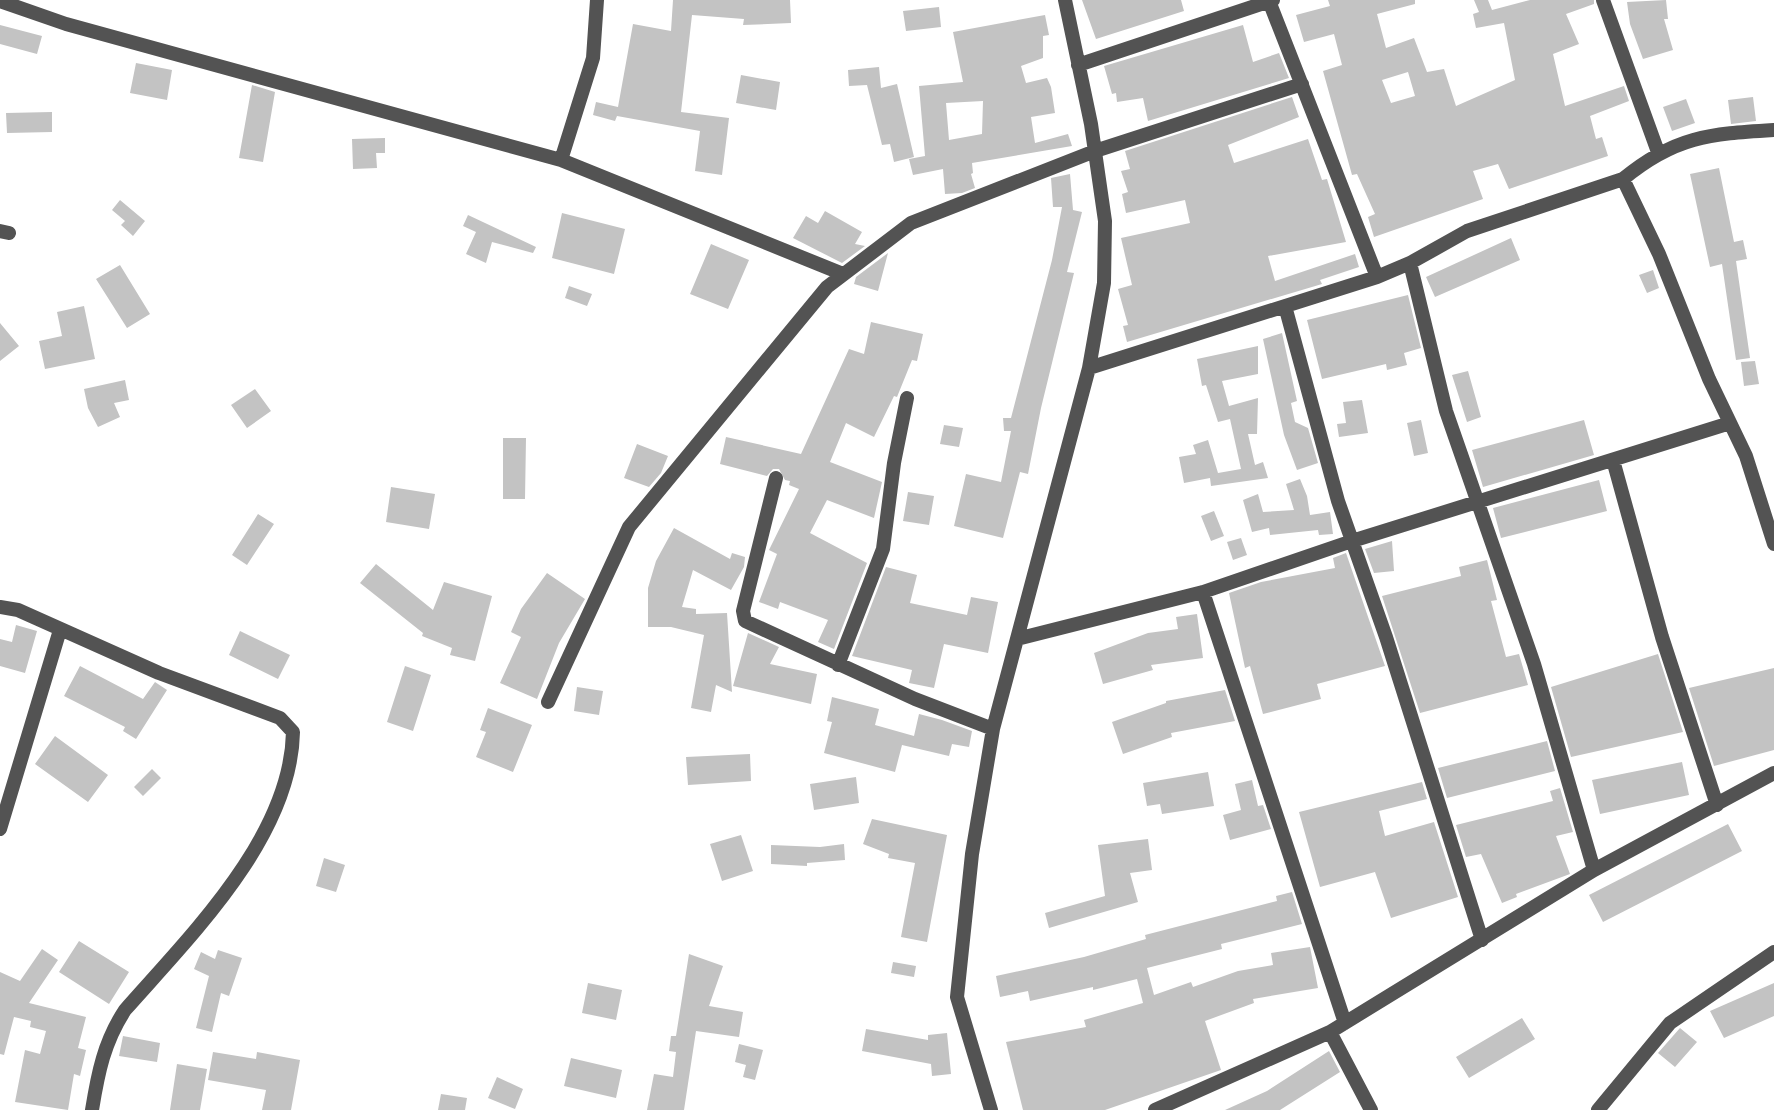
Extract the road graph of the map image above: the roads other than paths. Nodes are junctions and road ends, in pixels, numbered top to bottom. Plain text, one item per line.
1 (597, 0) edge
2 (1065, 0) edge
3 (1603, 0) edge
4 (0, 1) edge
5 (1271, 1) edge
6 (1079, 65) junction
7 (1301, 84) junction
8 (1774, 130) edge
9 (1095, 151) junction
10 (1658, 152) junction
11 (561, 160) junction
12 (1623, 178) junction
13 (1410, 263) junction
14 (843, 274) junction
15 (1377, 277) junction
16 (1285, 306) junction
17 (1089, 368) junction
18 (907, 398) dead end
19 (1730, 423) junction
20 (1614, 460) junction
21 (776, 478) dead end
22 (1476, 503) junction
23 (1352, 541) junction
24 (1774, 544) edge
25 (1203, 592) junction
26 (0, 607) edge
27 (60, 630) junction
28 (1017, 639) junction
29 (838, 665) junction
30 (548, 702) dead end
31 (993, 729) junction
32 (1774, 773) edge
33 (1717, 805) junction
34 (0, 828) edge
35 (1594, 870) junction
36 (1482, 940) junction
37 (1774, 952) edge
38 (1345, 1023) junction
39 (1330, 1032) junction
40 (92, 1110) edge
41 (991, 1110) edge
42 (1155, 1110) edge
43 (1371, 1110) edge
44 (1598, 1110) edge

1 - 11 street
2 - 6 street
3 - 10 street
4 - 11 street
5 - 6 street
5 - 7 street
6 - 9 street
7 - 9 street
7 - 15 street
8 - 10 street
9 - 14 street
9 - 17 street
10 - 12 street
11 - 14 street
12 - 13 street
12 - 19 street
13 - 15 street
13 - 22 street
14 - 30 street
15 - 16 street
16 - 17 street
16 - 23 street
17 - 28 street
18 - 29 street
19 - 20 street
19 - 24 street
20 - 22 street
20 - 33 street
21 - 29 street
22 - 23 street
22 - 35 street
23 - 25 street
23 - 36 street
25 - 28 street
25 - 38 street
26 - 27 street
27 - 34 street
27 - 40 street
28 - 31 street
29 - 31 street
31 - 41 street
32 - 33 street
33 - 35 street
35 - 36 street
36 - 38 street
37 - 44 street
38 - 39 street
39 - 42 street
39 - 43 street

